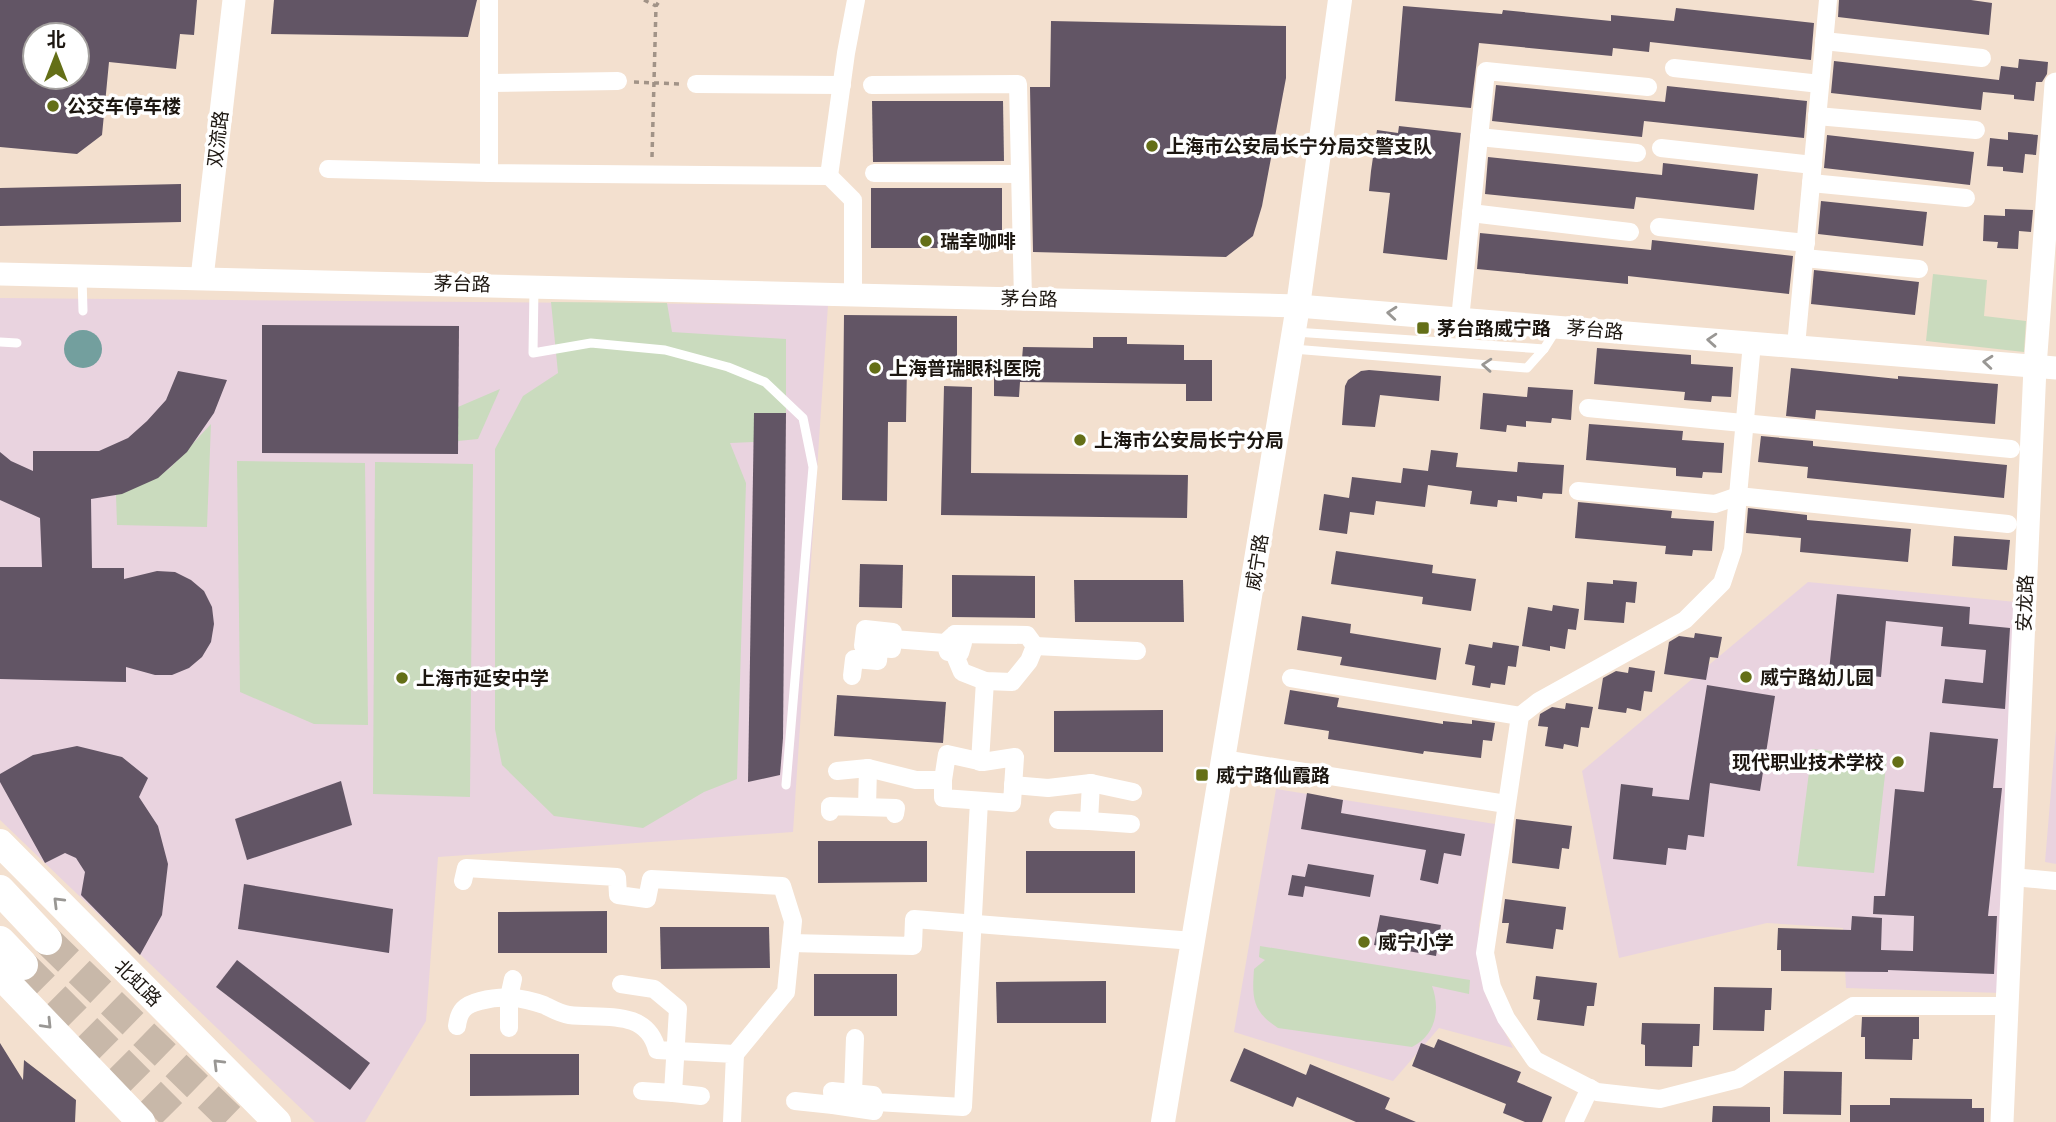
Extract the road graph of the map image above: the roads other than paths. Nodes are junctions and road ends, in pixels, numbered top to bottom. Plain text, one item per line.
1 (234, 0) edge
2 (489, 0) edge
3 (856, 0) edge
4 (1340, 0) edge
5 (1828, 0) edge
6 (1824, 41) junction
7 (1982, 58) dead end
8 (1674, 68) dead end
9 (618, 81) dead end
10 (489, 83) junction
11 (1820, 83) junction
12 (696, 84) road end
13 (2056, 84) edge
14 (842, 85) junction
15 (872, 85) dead end
16 (1648, 87) dead end
17 (1817, 116) junction
18 (1976, 130) dead end
19 (1479, 137) junction
20 (1661, 148) dead end
21 (1637, 153) dead end
22 (328, 169) dead end
23 (489, 173) junction
24 (874, 173) dead end
25 (1020, 174) junction
26 (1812, 174) junction
27 (829, 176) junction
28 (1966, 198) dead end
29 (1471, 213) junction
30 (1659, 227) dead end
31 (1630, 232) dead end
32 (1805, 251) junction
33 (1919, 269) dead end
34 (0, 274) edge
35 (82, 275) junction
36 (202, 278) junction
37 (534, 286) junction
38 (853, 294) junction
39 (1023, 299) junction
40 (1298, 306) junction
41 (83, 311) dead end
42 (1460, 319) junction
43 (1558, 327) junction
44 (1292, 341) junction
45 (0, 342) edge
46 (17, 343) dead end
47 (1752, 343) junction
48 (1796, 346) junction
49 (1544, 349) junction
50 (2046, 367) edge
51 (1588, 408) dead end
52 (1745, 422) junction
53 (2011, 449) dead end
54 (1578, 491) dead end
55 (1738, 496) junction
56 (2008, 524) dead end
57 (952, 643) junction
58 (1137, 651) dead end
59 (1032, 654) junction
60 (852, 676) dead end
61 (1291, 678) dead end
62 (985, 681) junction
63 (1520, 716) junction
64 (1223, 759) junction
65 (980, 762) junction
66 (869, 768) junction
67 (837, 771) dead end
68 (943, 780) junction
69 (1091, 783) junction
70 (786, 785) dead end
71 (1013, 785) junction
72 (1133, 792) dead end
73 (979, 801) junction
74 (1506, 804) junction
75 (867, 807) junction
76 (830, 811) dead end
77 (895, 814) dead end
78 (1058, 820) dead end
79 (1089, 821) junction
80 (1132, 824) dead end
81 (0, 843) edge
82 (2013, 877) junction
83 (464, 881) dead end
84 (2056, 881) edge
85 (0, 890) edge
86 (972, 923) junction
87 (47, 940) tunnel mouth
88 (0, 941) edge
89 (1193, 941) junction
90 (791, 943) junction
91 (11, 970) edge
92 (621, 984) dead end
93 (511, 988) junction
94 (2007, 1006) junction
95 (457, 1026) dead end
96 (509, 1028) dead end
97 (855, 1038) dead end
98 (676, 1050) junction
99 (735, 1054) junction
100 (1590, 1088) junction
101 (642, 1091) dead end
102 (673, 1093) junction
103 (853, 1093) junction
104 (701, 1096) dead end
105 (795, 1101) dead end
106 (876, 1102) junction
107 (833, 1105) junction
108 (134, 1119) edge
109 (276, 1122) edge
110 (732, 1122) edge
111 (1163, 1122) edge
112 (1574, 1122) edge
113 (2002, 1122) edge

1 - 36 street, 双流路
2 - 10 street
3 - 14 street
4 - 40 main road, 威宁路
5 - 6 street
6 - 7 street
6 - 11 street
8 - 11 street
9 - 10 street
10 - 23 street
11 - 17 street
12 - 14 street
13 - 50 street, 安龙路
14 - 27 street
15 - 25 street
16 - 19 street
17 - 18 street
17 - 26 street
19 - 21 street
19 - 29 street
20 - 26 street
22 - 23 street
23 - 27 street
24 - 25 street
25 - 39 street
26 - 28 street
26 - 32 street
27 - 38 street
29 - 31 street
29 - 42 street
30 - 32 street
32 - 33 street
32 - 48 street
34 - 35 street, 茅台路
35 - 36 street, 茅台路
35 - 41 lane
36 - 37 street, 茅台路
37 - 38 street, 茅台路
37 - 70 lane
38 - 39 street, 茅台路
39 - 40 street, 茅台路
42 -> 40 street, 茅台路
40 - 44 main road, 威宁路
42 - 43 street, 茅台路
47 -> 43 street, 茅台路
43 - 49 lane
44 - 49 lane
49 -> 44 lane
44 - 64 main road, 威宁路
45 - 46 lane
47 - 48 street, 茅台路
47 - 52 street
50 -> 48 street, 茅台路
50 - 82 street, 安龙路
51 - 52 street
52 - 53 street
52 - 55 street
54 - 55 street
55 - 56 street
55 - 63 street
57 - 59 street
57 - 60 street
57 - 62 street
58 - 59 street
59 - 62 street
61 - 63 street
62 - 65 street
63 - 74 street
64 - 74 street
64 - 89 main road, 威宁路
65 - 68 street
65 - 71 street
66 - 67 street
66 - 68 street
66 - 75 street
68 - 73 street
69 - 71 street
69 - 72 street
69 - 79 street
71 - 73 street
73 - 86 street
74 - 100 street
75 - 76 street
75 - 77 street
78 - 79 street
79 - 80 street
109 -> 81 main road, 北虹路
82 - 84 street
82 - 94 street, 安龙路
83 - 90 street
85 - 87 highway
86 - 89 street
86 - 90 street
86 - 106 street
88 - 91 highway
89 - 111 main road, 威宁路
90 - 99 street
91 -> 108 main road
92 - 98 street
93 - 95 street
93 - 96 street
93 - 98 street
94 - 100 street
94 - 113 street, 安龙路
97 - 103 street
98 - 99 street
98 - 102 street
99 - 110 street
100 - 112 street
101 - 102 street
102 - 104 street
103 - 106 street
103 - 107 street
105 - 107 street
106 - 107 street

